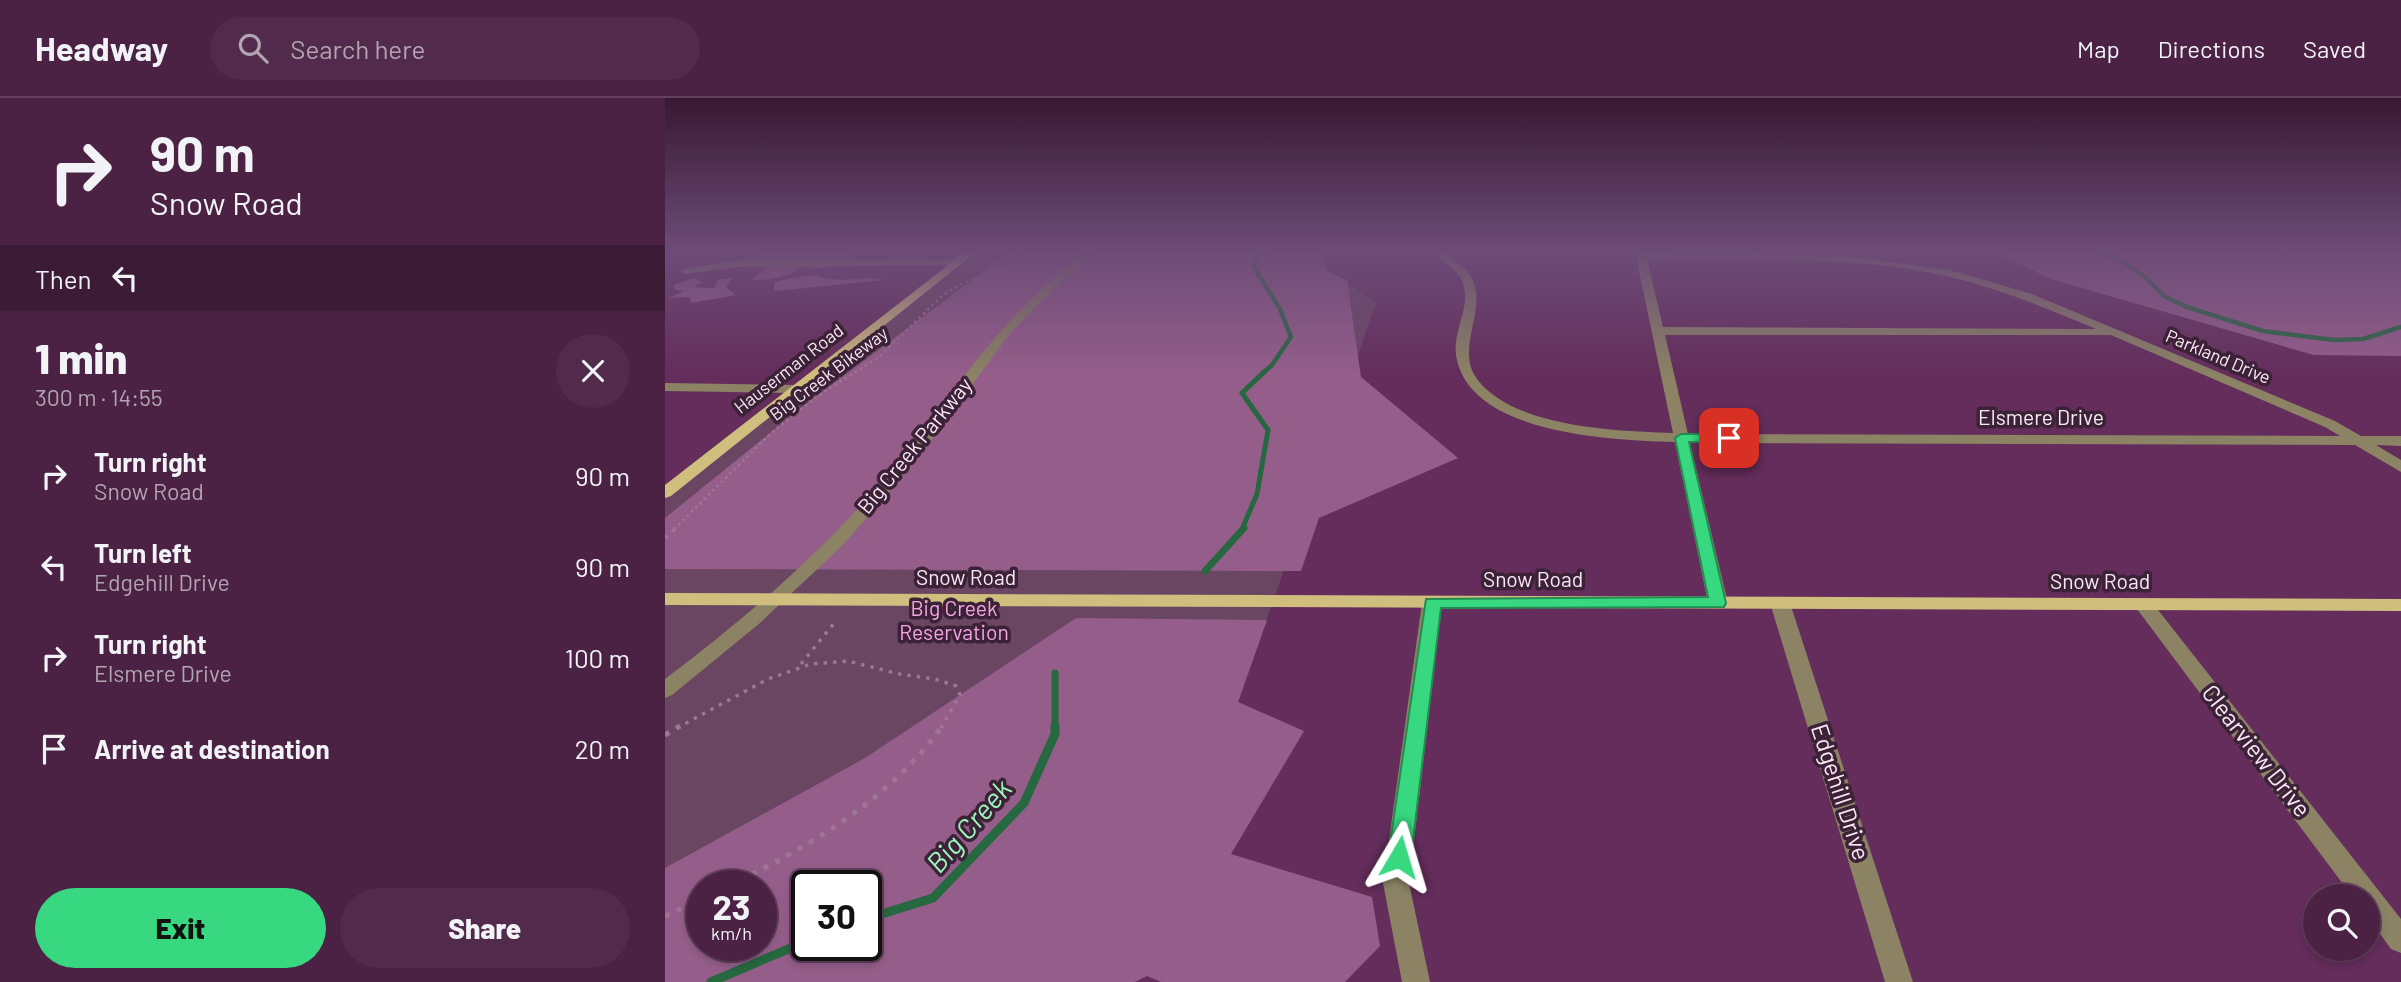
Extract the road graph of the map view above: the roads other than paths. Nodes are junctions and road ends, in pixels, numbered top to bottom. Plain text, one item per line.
1 (917, 293) edge
2 (1040, 293) edge
3 (1471, 293) edge
4 (1649, 293) edge
5 (2019, 293) edge
6 (1657, 331) junction
7 (2117, 333) junction
8 (665, 387) edge
9 (794, 389) junction
10 (1681, 438) junction
11 (2358, 440) junction
12 (2401, 440) edge
13 (2401, 467) edge
14 (665, 493) edge
15 (665, 599) edge
16 (777, 600) junction
17 (1433, 603) junction
18 (1718, 603) junction
19 (1780, 603) junction
20 (2144, 605) junction
21 (2401, 605) edge
22 (665, 690) edge
23 (2358, 884) edge
24 (2380, 913) edge
25 (2401, 940) edge
26 (1416, 982) edge
27 (1899, 982) edge

1 - 9 main road, Hauserman Road
2 - 16 street, Big Creek Parkway
3 - 10 street, Elsmere Drive
4 - 6 street
5 - 7 street, Parkland Drive
6 - 7 street
6 - 10 street
7 - 11 street, Parkland Drive
8 - 9 street
9 - 14 main road, Hauserman Road
10 - 11 street, Elsmere Drive
10 - 18 street
11 - 12 street, Elsmere Drive
11 - 13 street, Parkland Drive
15 - 16 main road, Snow Road
16 - 17 main road, Snow Road
16 - 22 street, Big Creek Parkway
17 - 18 main road, Snow Road
17 - 26 street
18 - 19 main road, Snow Road
19 - 20 main road, Snow Road
19 - 27 street, Edgehill Drive
20 - 21 main road, Snow Road
20 - 23 street, Clearview Drive
24 - 25 street, Clearview Drive

